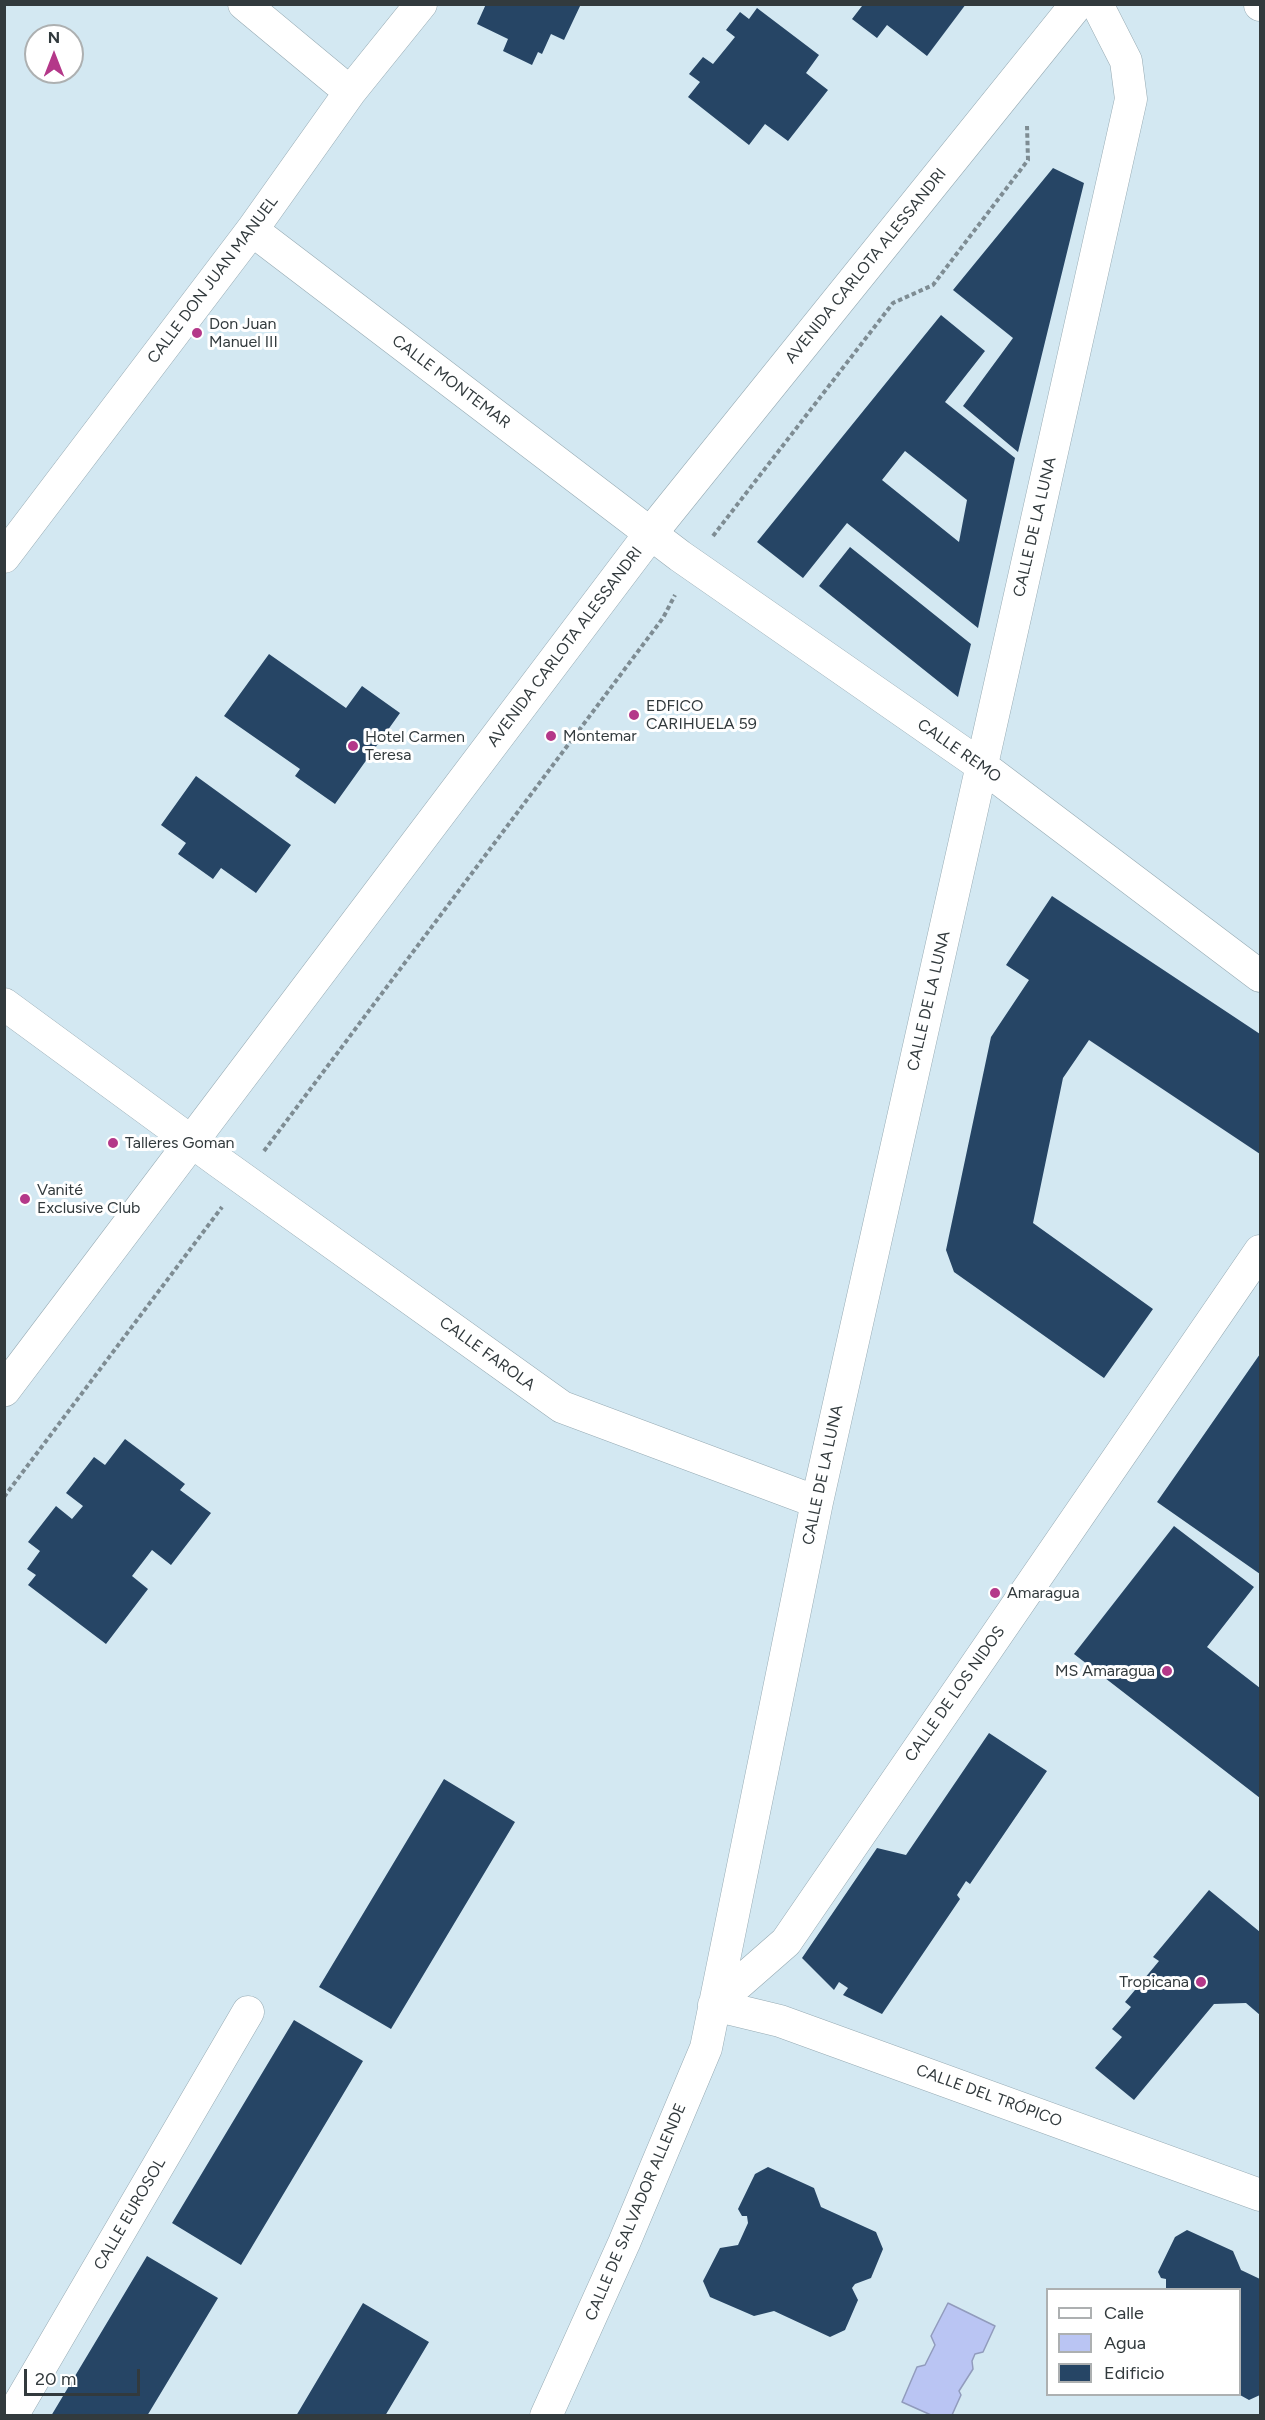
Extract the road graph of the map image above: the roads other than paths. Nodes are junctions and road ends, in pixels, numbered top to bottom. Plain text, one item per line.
1 (244, 4) edge
2 (421, 4) edge
3 (1077, 4) edge
4 (1097, 4) edge
5 (350, 92) junction
6 (252, 230) junction
7 (651, 533) junction
8 (4, 557) edge
9 (982, 766) junction
10 (1260, 976) edge
11 (4, 1004) edge
12 (191, 1141) junction
13 (1260, 1251) edge
14 (4, 1390) edge
15 (817, 1502) junction
16 (714, 2004) junction
17 (248, 2012) dead end
18 (1260, 2195) edge
19 (12, 2415) edge
20 (546, 2415) edge

1 - 5 street
2 - 5 street, CALLE DON JUAN MANUEL
3 - 7 main road, AVENIDA CARLOTA ALESSANDRI
4 - 9 street, CALLE DE LA LUNA
5 - 6 street, CALLE DON JUAN MANUEL
6 - 7 street, CALLE MONTEMAR
6 - 8 street, CALLE DON JUAN MANUEL
7 - 9 street, CALLE REMO
7 - 12 main road, AVENIDA CARLOTA ALESSANDRI
9 - 10 street, CALLE REMO
9 - 15 street, CALLE DE LA LUNA
11 - 12 street, CALLE FAROLA
12 - 14 main road, AVENIDA CARLOTA ALESSANDRI
12 - 15 street, CALLE FAROLA
13 - 16 street, CALLE DE LOS NIDOS
15 - 16 street, CALLE DE LA LUNA
16 - 18 street, CALLE DEL TRÓPICO
16 - 20 street, CALLE DE SALVADOR ALLENDE
17 - 19 street, CALLE EUROSOL

